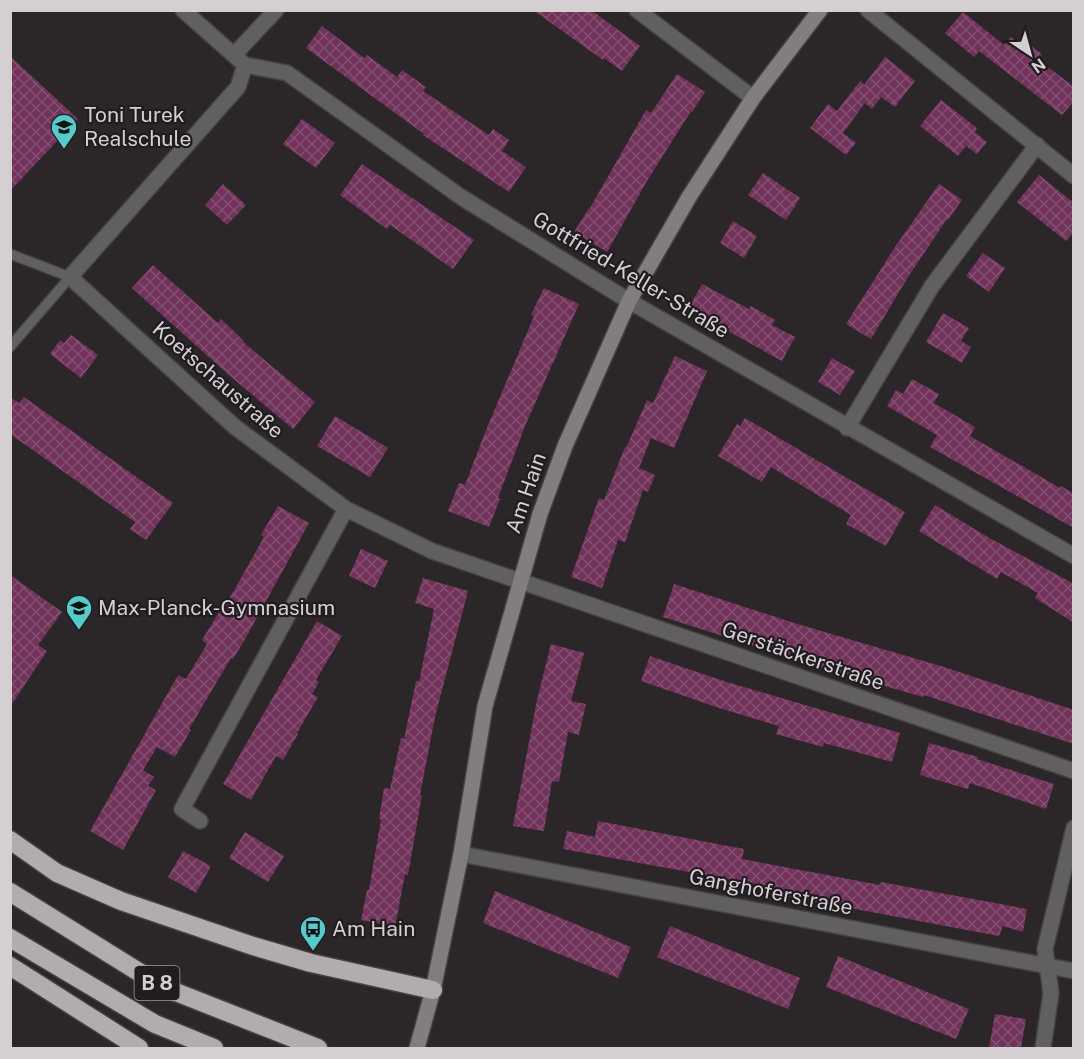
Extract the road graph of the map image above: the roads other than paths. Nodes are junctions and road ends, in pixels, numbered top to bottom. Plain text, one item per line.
1 (183, 10) edge
2 (276, 10) edge
3 (637, 10) edge
4 (820, 10) edge
5 (868, 10) edge
6 (239, 60) junction
7 (753, 98) junction
8 (1037, 145) junction
9 (1074, 176) edge
10 (10, 254) edge
11 (70, 277) junction
12 (629, 301) junction
13 (10, 347) edge
14 (848, 428) junction
15 (346, 509) junction
16 (1074, 556) edge
17 (520, 582) junction
18 (1074, 771) edge
19 (200, 821) dead end
20 (1074, 828) edge
21 (10, 840) edge
22 (462, 854) junction
23 (10, 892) edge
24 (10, 938) edge
25 (10, 966) edge
26 (1047, 966) junction
27 (1074, 971) edge
28 (433, 990) junction
29 (139, 1048) edge
30 (214, 1048) edge
31 (318, 1048) edge
32 (417, 1048) edge
33 (1043, 1048) edge

1 - 6 street
2 - 6 street
3 - 7 street
4 - 7 street, Am Hain
5 - 8 street
6 - 11 street
6 - 12 street, Gottfried-Keller-Straße
7 - 12 street, Am Hain
8 - 9 street
8 - 14 street
10 - 11 lane
11 - 13 lane
11 - 15 street, Koetschaustraße
12 - 14 street, Gottfried-Keller-Straße
12 - 17 street, Am Hain
14 - 16 street, Gottfried-Keller-Straße
15 - 17 street, Koetschaustraße
15 - 19 street
17 - 18 street, Gerstäckerstraße
17 - 22 street, Am Hain
20 - 26 street
21 - 28 highway
22 - 26 street, Ganghoferstraße
22 - 28 street, Am Hain
23 - 31 highway, B 8
24 - 30 highway, B 8
25 - 29 highway
26 - 27 street, Ganghoferstraße
26 - 33 street
28 - 32 street, Am Hain

